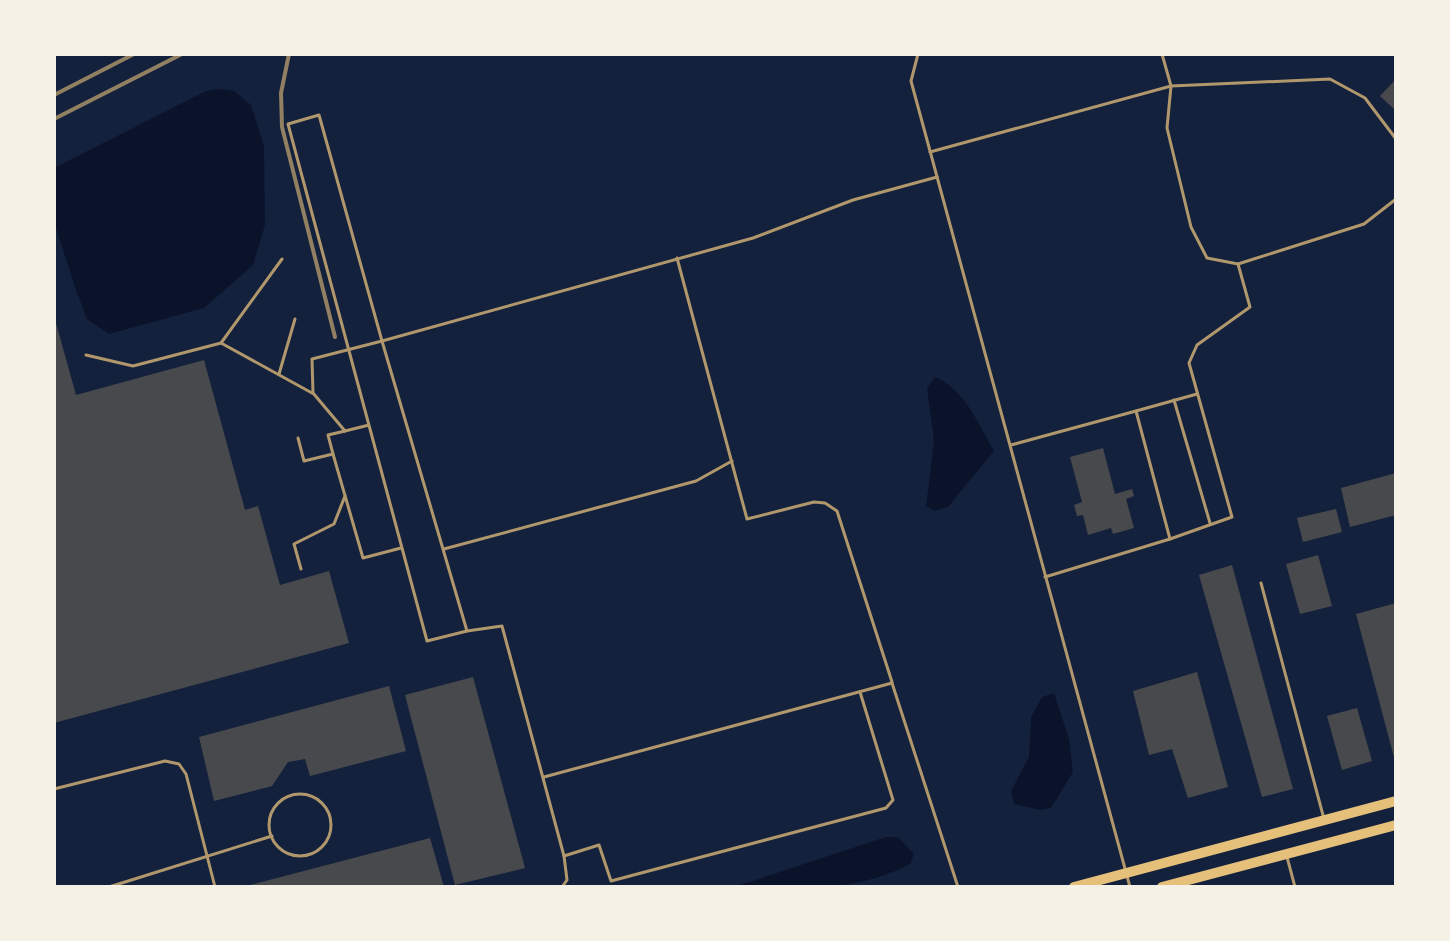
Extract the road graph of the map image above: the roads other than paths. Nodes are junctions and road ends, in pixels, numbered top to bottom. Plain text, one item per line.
1 (918, 54) edge
2 (1162, 54) edge
3 (1171, 86) junction
4 (1396, 139) edge
5 (930, 152) junction
6 (937, 177) junction
7 (1396, 199) edge
8 (677, 258) junction
9 (282, 259) dead end
10 (1238, 264) junction
11 (295, 319) dead end
12 (382, 341) junction
13 (221, 343) junction
14 (349, 350) junction
15 (86, 355) dead end
16 (279, 374) junction
17 (313, 393) junction
18 (1197, 394) junction
19 (1174, 400) junction
20 (1136, 411) junction
21 (369, 425) junction
22 (345, 431) junction
23 (298, 438) dead end
24 (1009, 445) junction
25 (333, 454) junction
26 (732, 461) junction
27 (345, 496) junction
28 (1211, 524) junction
29 (1170, 539) junction
30 (402, 548) junction
31 (444, 549) junction
32 (301, 569) dead end
33 (1045, 577) junction
34 (1261, 583) dead end
35 (467, 631) junction
36 (892, 683) junction
37 (860, 692) junction
38 (544, 777) junction
39 (54, 789) edge
40 (1396, 801) edge
41 (1324, 819) junction
42 (1396, 825) edge
43 (272, 836) junction
44 (1286, 854) junction
45 (564, 856) junction
46 (207, 857) junction
47 (1126, 872) junction
48 (109, 887) edge
49 (215, 887) edge
50 (562, 887) edge
51 (958, 887) edge
52 (1074, 887) edge
53 (1130, 887) edge
54 (1162, 887) edge
55 (1295, 887) edge

1 - 5 lane
2 - 3 lane
3 - 4 lane
3 - 5 lane
3 - 10 lane
5 - 6 lane
6 - 8 lane
6 - 24 lane
7 - 10 lane
8 - 12 lane
8 - 26 lane
9 - 13 lane
10 - 18 lane
11 - 16 lane
12 - 14 lane
12 - 14 lane
12 - 31 lane
13 - 15 lane
13 - 16 lane
14 - 17 lane
14 - 21 lane
16 - 17 lane
17 - 22 lane
18 - 19 lane
18 - 28 lane
19 - 20 lane
19 - 28 lane
20 - 24 lane
20 - 29 lane
21 - 22 lane
21 - 30 lane
22 - 25 lane
23 - 25 lane
24 - 33 lane
25 - 27 lane
26 - 31 lane
26 - 36 lane
27 - 30 lane
27 - 32 lane
28 - 29 lane
29 - 33 lane
30 - 35 lane
31 - 35 lane
33 - 47 lane
34 - 41 lane
35 - 38 lane
36 - 37 lane
36 - 51 lane
37 - 38 lane
37 - 45 lane
38 - 45 lane
39 - 46 lane
40 - 41 main road
41 - 47 main road
42 - 44 main road
43 - 43 lane
43 - 46 lane
44 - 54 main road
44 - 55 lane
45 - 50 lane
46 - 48 lane
46 - 49 lane
47 - 52 main road
47 - 53 lane

